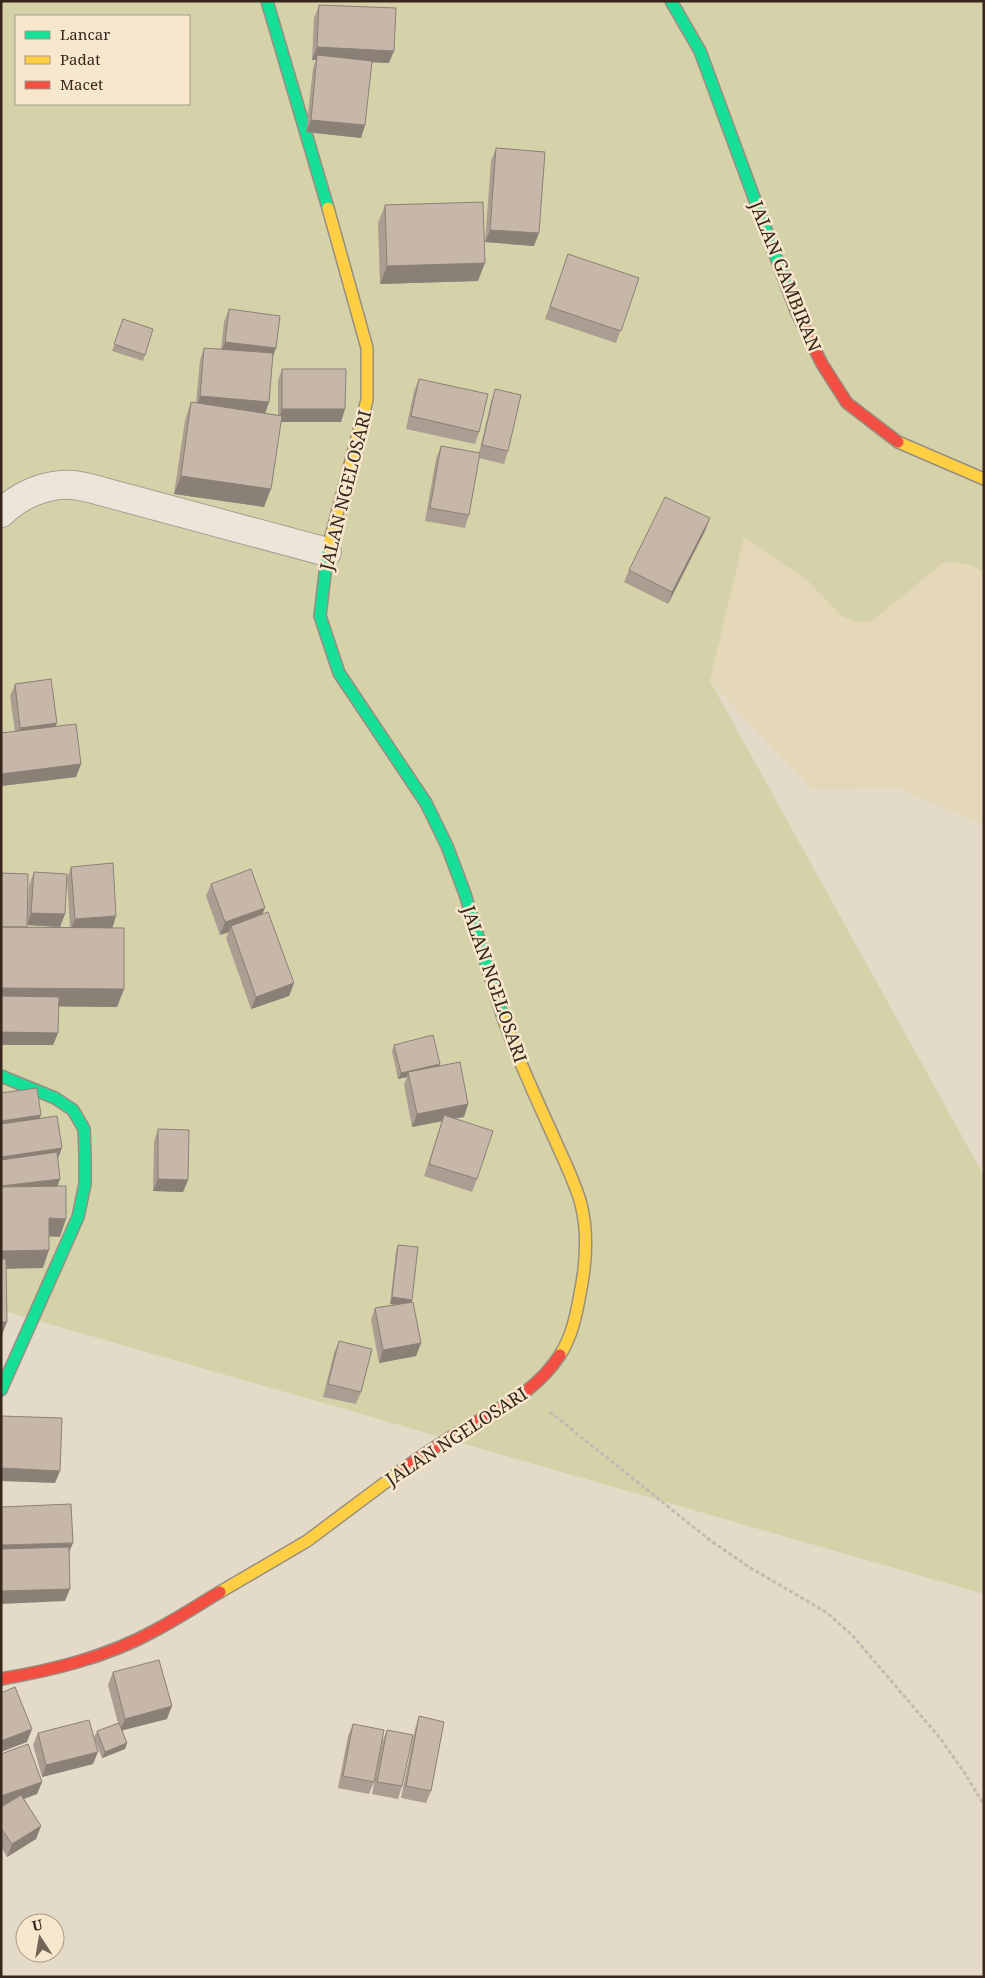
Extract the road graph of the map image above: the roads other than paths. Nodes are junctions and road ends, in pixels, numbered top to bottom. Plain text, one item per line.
1 (267, 1) edge
2 (671, 1) edge
3 (984, 479) edge
4 (1, 513) edge
5 (327, 552) junction
6 (1, 1076) edge
7 (1, 1390) edge
8 (1, 1679) edge

1 - 5 street, JALAN NGELOSARI
2 - 3 street, JALAN GAMBIRAN
4 - 5 street
5 - 8 street, JALAN NGELOSARI
6 - 7 street

